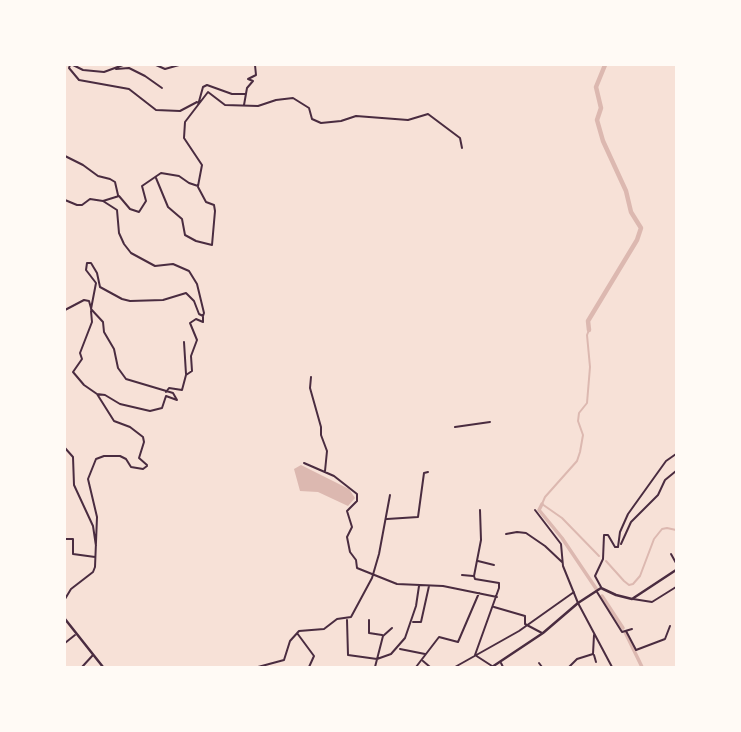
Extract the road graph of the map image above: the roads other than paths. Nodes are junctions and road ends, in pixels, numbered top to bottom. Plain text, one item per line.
1 (71, 65) edge
2 (123, 65) edge
3 (156, 65) edge
4 (179, 65) edge
5 (255, 65) edge
6 (115, 69) junction
7 (162, 88) dead end
8 (245, 94) junction
9 (197, 104) junction
10 (244, 106) junction
11 (463, 148) dead end
12 (65, 156) edge
13 (155, 176) junction
14 (198, 186) junction
15 (119, 196) junction
16 (65, 200) edge
17 (103, 201) junction
18 (91, 309) junction
19 (65, 310) edge
20 (203, 316) junction
21 (90, 323) junction
22 (184, 342) dead end
23 (186, 375) junction
24 (311, 377) dead end
25 (166, 392) junction
26 (97, 394) junction
27 (490, 422) dead end
28 (455, 427) dead end
29 (65, 448) edge
30 (676, 454) edge
31 (304, 463) dead end
32 (676, 471) edge
33 (324, 472) junction
34 (428, 472) dead end
35 (390, 495) dead end
36 (480, 510) dead end
37 (536, 510) dead end
38 (386, 519) junction
39 (506, 534) dead end
40 (65, 539) edge
41 (620, 544) junction
42 (97, 547) junction
43 (671, 554) dead end
44 (96, 557) junction
45 (477, 561) junction
46 (563, 563) junction
47 (676, 564) edge
48 (494, 565) dead end
49 (676, 570) edge
50 (373, 575) junction
51 (462, 575) dead end
52 (474, 576) junction
53 (419, 585) junction
54 (429, 586) junction
55 (676, 587) edge
56 (601, 588) junction
57 (65, 591) edge
58 (574, 592) junction
59 (597, 592) junction
60 (479, 593) junction
61 (68, 594) junction
62 (497, 597) junction
63 (65, 599) edge
64 (632, 599) junction
65 (578, 603) junction
66 (493, 606) junction
67 (65, 619) edge
68 (347, 619) junction
69 (369, 620) dead end
70 (412, 622) junction
71 (527, 625) junction
72 (670, 626) dead end
73 (392, 628) dead end
74 (632, 629) dead end
75 (626, 631) junction
76 (297, 633) junction
77 (543, 633) junction
78 (594, 634) junction
79 (75, 635) junction
80 (383, 636) junction
81 (65, 642) edge
82 (399, 648) junction
83 (593, 654) junction
84 (93, 655) junction
85 (426, 655) junction
86 (475, 655) junction
87 (377, 659) junction
88 (422, 660) junction
89 (596, 662) dead end
90 (278, 663) junction
91 (540, 663) dead end
92 (502, 665) edge
93 (82, 667) edge
94 (103, 667) edge
95 (258, 667) edge
96 (284, 667) edge
97 (299, 667) edge
98 (305, 667) edge
99 (309, 667) edge
100 (375, 667) edge
101 (416, 667) edge
102 (430, 667) edge
103 (455, 667) edge
104 (492, 667) edge
105 (542, 667) edge
106 (569, 667) edge
107 (612, 667) edge

1 - 6 street
1 - 9 street
2 - 6 street
3 - 4 street
5 - 8 street
6 - 7 street
8 - 9 street
8 - 10 street
9 - 10 street
9 - 14 street
10 - 11 street
12 - 15 street
13 - 14 street
13 - 14 street
13 - 15 street
15 - 17 street
16 - 17 street
17 - 20 street
18 - 20 street
18 - 21 street
18 - 25 street
19 - 21 street
20 - 23 street
21 - 26 street
22 - 23 street
23 - 25 street
24 - 33 street
25 - 26 street
26 - 42 street
27 - 28 street
29 - 42 street
30 - 41 street
31 - 33 street
32 - 41 street
33 - 50 street
34 - 38 street
35 - 38 street
36 - 45 street
37 - 46 street
38 - 50 street
39 - 46 street
40 - 44 street
41 - 56 street
42 - 44 street
43 - 47 street
44 - 61 street
45 - 48 street
45 - 52 street
46 - 58 street
49 - 64 main road
50 - 53 street
50 - 68 street
51 - 52 street
52 - 62 street
53 - 54 street
53 - 70 street
54 - 60 street
54 - 70 street
55 - 64 street
56 - 59 main road
56 - 64 main road
57 - 61 street
58 - 65 street
58 - 71 street
59 - 65 main road
59 - 75 street
60 - 62 street
60 - 85 street
61 - 63 street
62 - 66 street
65 - 77 main road
65 - 78 street
66 - 71 street
66 - 86 street
67 - 79 main road
68 - 76 street
68 - 87 street
69 - 80 street
70 - 82 street
71 - 77 street
71 - 86 street
72 - 75 street
73 - 80 street
74 - 75 street
76 - 90 street
76 - 99 street
77 - 92 main road
78 - 83 street
78 - 107 street
79 - 81 street
79 - 84 main road
80 - 87 street
82 - 85 street
82 - 87 street
83 - 89 street
83 - 106 street
84 - 93 street
84 - 94 main road
85 - 88 street
86 - 103 street
86 - 104 street
87 - 100 street
88 - 101 street
88 - 102 street
90 - 95 street
90 - 96 street
91 - 105 street
92 - 104 main road
97 - 98 street

